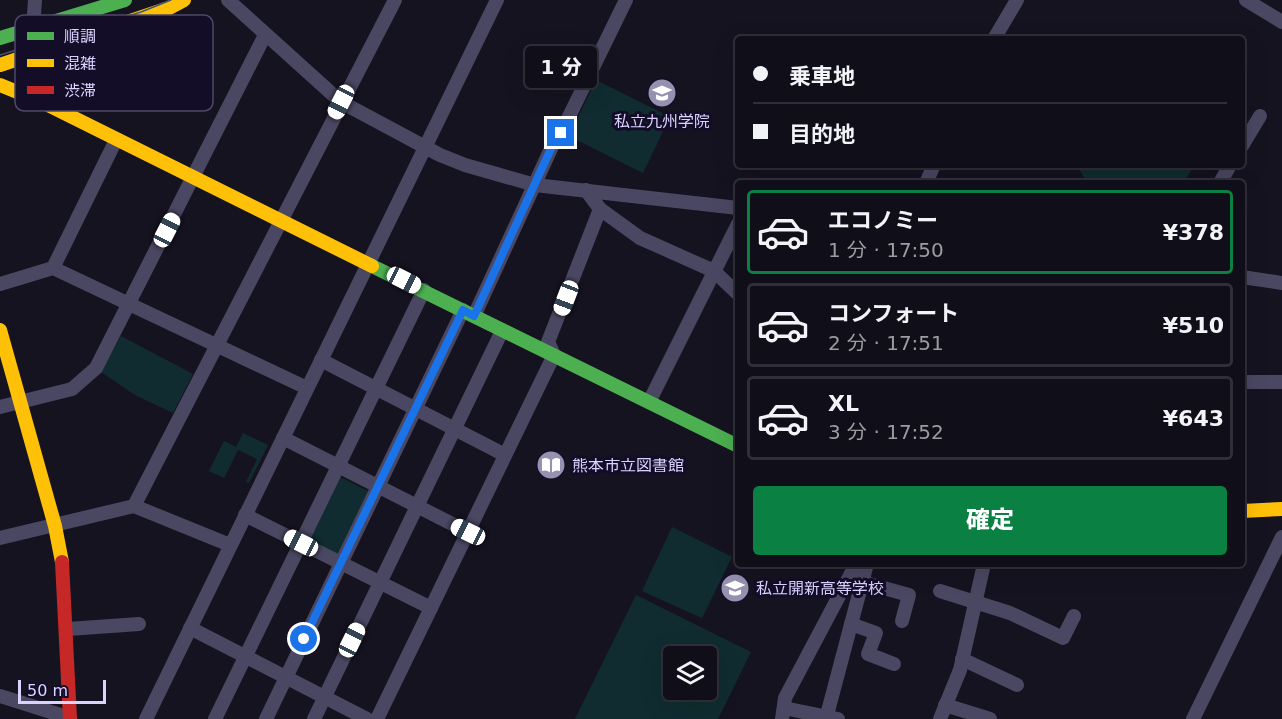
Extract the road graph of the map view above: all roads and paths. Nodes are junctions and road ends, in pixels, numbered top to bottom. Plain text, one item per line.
1 (36, 0) edge
2 (125, 0) edge
3 (184, 0) edge
4 (228, 0) edge
5 (395, 0) edge
6 (497, 0) edge
7 (626, 0) edge
8 (1017, 0) edge
9 (1246, 0) edge
10 (34, 15) edge
11 (77, 15) edge
12 (149, 15) edge
13 (1282, 22) edge
14 (15, 34) edge
15 (265, 35) junction
16 (996, 36) edge
17 (0, 38) edge
18 (15, 60) edge
19 (0, 65) edge
20 (15, 83) edge
21 (0, 85) edge
22 (341, 102) junction
23 (68, 111) edge
24 (1260, 116) dead end
25 (116, 140) junction
26 (1245, 141) edge
27 (427, 146) junction
28 (193, 180) junction
29 (535, 185) junction
30 (586, 190) junction
31 (735, 208) edge
32 (600, 209) junction
33 (281, 222) junction
34 (735, 230) edge
35 (368, 266) junction
36 (53, 268) junction
37 (714, 271) junction
38 (1245, 277) edge
39 (1282, 283) edge
40 (0, 284) edge
41 (424, 290) junction
42 (735, 291) edge
43 (129, 306) junction
44 (469, 313) junction
45 (0, 330) edge
46 (502, 331) junction
47 (217, 346) junction
48 (554, 355) junction
49 (321, 360) junction
50 (1245, 382) edge
51 (1282, 382) edge
52 (307, 388) junction
53 (376, 388) junction
54 (649, 402) junction
55 (20, 404) junction
56 (0, 407) edge
57 (416, 409) junction
58 (455, 429) junction
59 (283, 438) junction
60 (735, 445) edge
61 (505, 455) junction
62 (339, 466) junction
63 (379, 486) junction
64 (134, 506) junction
65 (416, 506) junction
66 (1282, 509) edge
67 (1245, 511) edge
68 (245, 515) junction
69 (55, 526) junction
70 (468, 532) junction
71 (1282, 537) edge
72 (0, 538) edge
73 (301, 543) junction
74 (230, 545) junction
75 (341, 563) junction
76 (854, 567) edge
77 (866, 567) edge
78 (983, 567) edge
79 (380, 582) junction
80 (862, 582) junction
81 (940, 591) dead end
82 (976, 602) junction
83 (431, 608) junction
84 (1074, 616) dead end
85 (902, 621) dead end
86 (139, 624) dead end
87 (851, 624) junction
88 (190, 628) junction
89 (68, 629) junction
90 (245, 657) junction
91 (962, 659) junction
92 (894, 664) dead end
93 (285, 677) junction
94 (1017, 685) dead end
95 (0, 696) edge
96 (325, 697) junction
97 (945, 705) junction
98 (783, 714) edge
99 (832, 717) edge
100 (70, 719) edge
101 (146, 719) edge
102 (215, 719) edge
103 (266, 719) edge
104 (314, 719) edge
105 (367, 719) edge
106 (377, 719) edge
107 (940, 719) edge
108 (990, 719) edge
109 (1193, 719) edge

1 - 10 street
2 - 11 street
3 - 12 street
4 - 15 street
5 - 22 street
6 - 27 street
7 - 29 street
8 - 16 street
9 - 13 street
14 - 17 street
15 - 22 street
15 - 28 street
18 - 19 street
20 - 21 street
22 - 27 street
22 - 33 street
23 - 25 street
24 - 26 street
25 - 28 street
25 - 36 street
27 - 29 street
27 - 35 street
28 - 33 street
28 - 43 street
29 - 30 street
29 - 44 street
30 - 31 street
30 - 32 street
32 - 37 street
32 - 48 street
33 - 35 street
33 - 47 street
34 - 37 street
35 - 41 street
35 - 49 street
36 - 40 street
36 - 43 street
37 - 42 street
37 - 54 street
38 - 39 street
41 - 44 street
41 - 53 street
43 - 47 street
43 - 55 street
44 - 46 street
44 - 57 street
45 - 55 street
46 - 48 street
46 - 58 street
47 - 52 street
47 - 64 street
48 - 54 street
48 - 61 street
49 - 52 street
49 - 53 street
50 - 51 street
52 - 59 street
53 - 57 street
53 - 62 street
54 - 60 street
55 - 56 street
55 - 69 street
57 - 58 street
57 - 63 street
58 - 61 street
58 - 65 street
59 - 62 street
59 - 68 street
61 - 70 street
62 - 63 street
62 - 73 street
63 - 65 street
63 - 75 street
64 - 69 street
64 - 74 street
65 - 70 street
65 - 79 street
66 - 67 street
68 - 73 street
68 - 74 street
69 - 72 street
69 - 89 street
70 - 83 street
71 - 109 street
73 - 75 street
73 - 90 street
74 - 88 street
75 - 79 street
75 - 93 street
76 - 98 street
77 - 80 street
78 - 82 street
79 - 83 street
79 - 96 street
80 - 85 street
80 - 87 street
81 - 82 street
82 - 84 street
82 - 91 street
83 - 106 street
86 - 89 street
87 - 92 street
87 - 99 street
88 - 90 street
88 - 101 street
89 - 100 street
90 - 93 street
90 - 102 street
91 - 94 street
91 - 97 street
93 - 96 street
93 - 103 street
95 - 100 street
96 - 104 street
96 - 105 street
97 - 107 street
97 - 108 street
98 - 99 street

